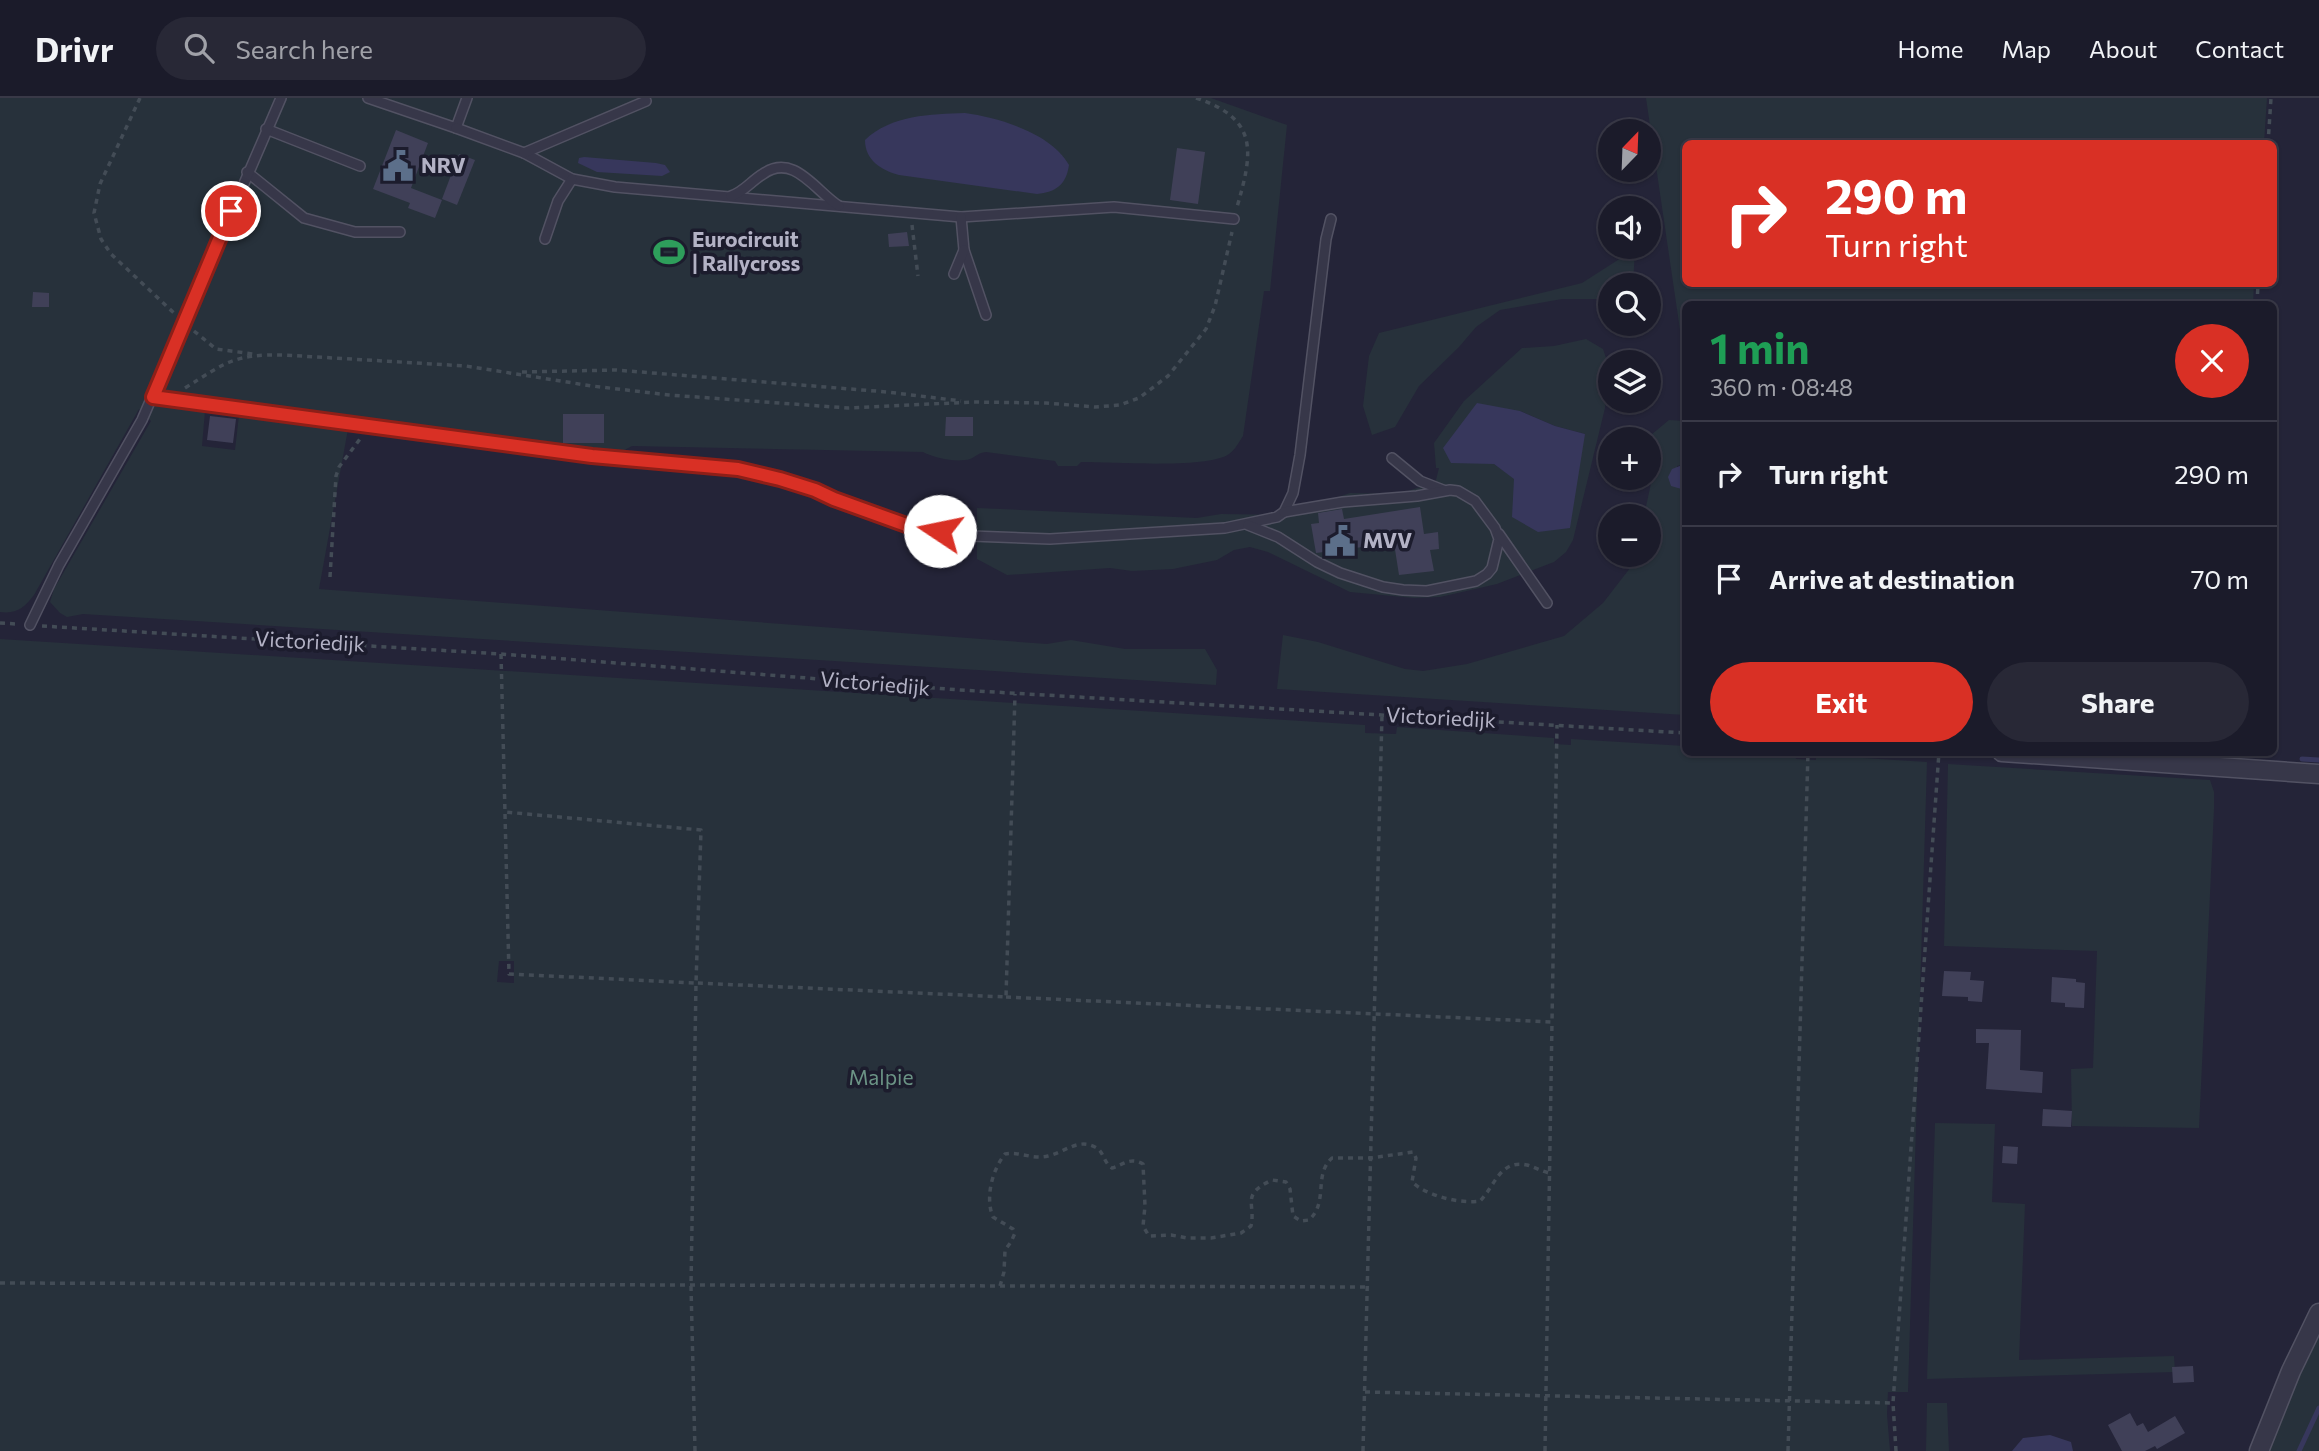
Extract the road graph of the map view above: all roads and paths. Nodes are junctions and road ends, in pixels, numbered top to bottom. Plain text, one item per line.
1 (140, 98) edge
2 (281, 98) edge
3 (369, 98) edge
4 (467, 98) edge
5 (1196, 98) edge
6 (2271, 98) edge
7 (646, 101) dead end
8 (456, 128) junction
9 (266, 129) junction
10 (2268, 140) edge
11 (524, 153) junction
12 (359, 166) dead end
13 (247, 172) junction
14 (572, 179) junction
15 (726, 197) junction
16 (844, 208) junction
17 (911, 212) junction
18 (961, 217) junction
19 (1234, 219) junction
20 (1331, 219) dead end
21 (400, 232) dead end
22 (545, 239) dead end
23 (964, 250) junction
24 (954, 274) dead end
25 (918, 276) dead end
26 (986, 315) dead end
27 (184, 322) junction
28 (266, 355) junction
29 (513, 372) junction
30 (181, 391) dead end
31 (153, 397) junction
32 (973, 402) junction
33 (369, 426) junction
34 (1392, 458) dead end
35 (1445, 490) junction
36 (1284, 512) junction
37 (1246, 524) junction
38 (1498, 533) junction
39 (330, 577) dead end
40 (1547, 603) dead end
41 (30, 625) dead end
42 (66, 628) dead end
43 (501, 654) junction
44 (1015, 694) junction
45 (1382, 715) junction
46 (1557, 725) junction
47 (1682, 733) edge
48 (1808, 756) edge
49 (1939, 756) edge
50 (2060, 756) edge
51 (2319, 774) edge
52 (505, 812) junction
53 (696, 983) junction
54 (1006, 997) junction
55 (1375, 1014) junction
56 (1552, 1022) junction
57 (1371, 1158) junction
58 (1549, 1173) junction
59 (0, 1283) edge
60 (691, 1286) junction
61 (1000, 1286) junction
62 (1367, 1287) junction
63 (2319, 1313) edge
64 (1365, 1392) junction
65 (1546, 1395) junction
66 (1789, 1400) junction
67 (1893, 1403) junction
68 (695, 1451) edge
69 (1363, 1451) edge
70 (1545, 1451) edge
71 (1788, 1451) edge
72 (1896, 1451) edge
73 (2259, 1451) edge

1 - 27 path
2 - 9 lane
3 - 8 lane
4 - 8 lane
5 - 19 path
6 - 10 path
7 - 11 lane
8 - 11 lane
9 - 12 lane
9 - 13 lane
11 - 14 lane
13 - 21 lane
13 - 27 lane
14 - 15 lane
14 - 22 lane
15 - 16 lane
15 - 16 lane
16 - 17 lane
17 - 18 lane
17 - 25 path
18 - 19 lane
18 - 23 lane
19 - 32 path
20 - 36 lane
23 - 24 lane
23 - 26 lane
27 - 28 path
27 - 31 lane
28 - 29 path
28 - 30 path
29 - 32 path
29 - 32 path
31 - 33 lane
31 - 41 lane
33 - 37 lane
33 - 39 path
34 - 35 lane
35 - 36 lane
35 - 38 lane
36 - 37 lane
37 - 38 lane
38 - 40 lane
42 - 43 path, Victoriedijk
43 - 44 path, Victoriedijk
43 - 52 path
44 - 45 path, Victoriedijk
44 - 54 path
45 - 46 path, Victoriedijk
45 - 55 path
46 - 47 path, Victoriedijk
46 - 56 path
48 - 66 path
49 - 67 path
50 - 51 street
52 - 53 path
52 - 53 path
53 - 54 path
53 - 60 path
54 - 55 path
55 - 56 path
55 - 57 path
56 - 58 path
57 - 58 path
57 - 61 path
57 - 62 path
58 - 65 path
59 - 60 path
60 - 61 path
60 - 68 path
61 - 62 path
62 - 64 path
63 - 73 street
64 - 65 path
64 - 69 path
65 - 66 path
65 - 70 path
66 - 67 path
66 - 71 path
67 - 72 path

